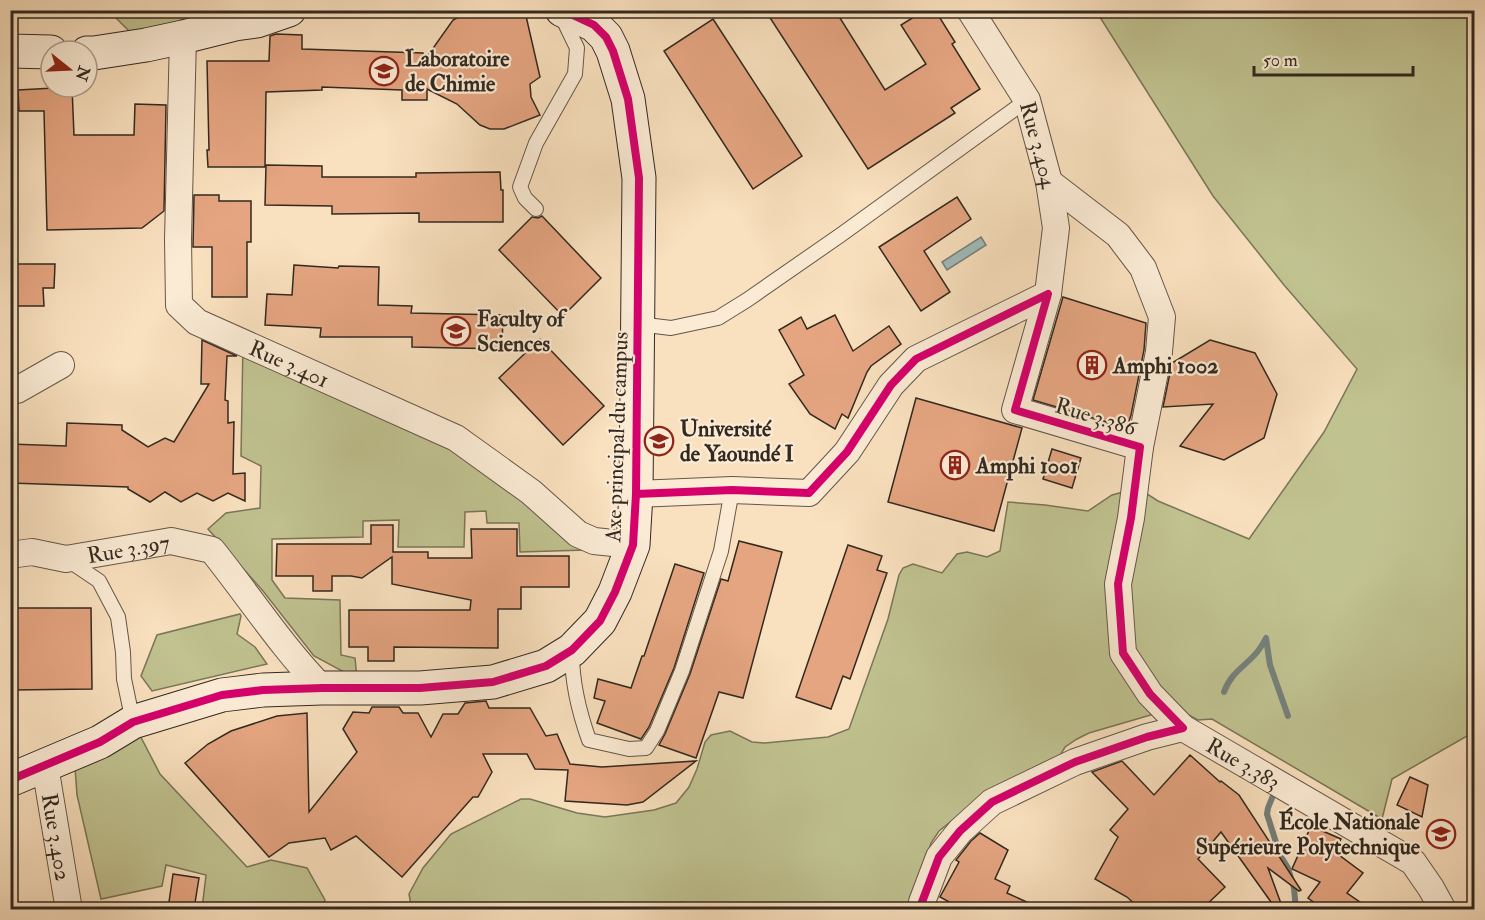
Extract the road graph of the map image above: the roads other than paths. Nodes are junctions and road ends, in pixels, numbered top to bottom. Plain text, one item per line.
1 (289, 10) edge
2 (557, 10) edge
3 (562, 10) edge
4 (970, 10) edge
5 (183, 37) junction
6 (10, 51) edge
7 (39, 52) edge
8 (99, 52) edge
9 (1027, 100) junction
10 (1049, 182) junction
11 (536, 209) dead end
12 (1048, 294) junction
13 (638, 324) junction
14 (61, 365) dead end
15 (10, 391) edge
16 (1140, 447) junction
17 (732, 490) junction
18 (636, 494) junction
19 (633, 545) junction
20 (10, 555) edge
21 (66, 559) junction
22 (572, 650) junction
23 (322, 688) junction
24 (133, 722) junction
25 (1183, 728) junction
26 (45, 765) junction
27 (10, 780) edge
28 (69, 909) edge
29 (923, 909) edge
30 (1443, 909) edge

1 - 5 street
2 - 11 lane
3 - 13 street, Axe principal du campus
4 - 9 street, Rue 3.404
5 - 8 street
5 - 19 street, Rue 3.401
6 - 7 street
9 - 10 street, Rue 3.404
9 - 13 lane
10 - 12 street, Rue 3.404
10 - 16 street
12 - 16 street, Rue 3.386
12 - 17 street
13 - 18 street, Axe principal du campus
14 - 15 street
16 - 25 street, Rue 3.386
17 - 18 street
17 - 22 lane
18 - 19 street, Axe principal du campus
19 - 22 street, Axe principal du campus
20 - 21 street, Rue 3.397
21 - 23 street, Rue 3.397
21 - 24 lane
22 - 23 street, Axe principal du campus
23 - 24 street, Axe principal du campus
24 - 26 street, Axe principal du campus
25 - 29 street
25 - 30 street, Rue 3.383
26 - 27 street, Axe principal du campus
26 - 28 street, Rue 3.402

